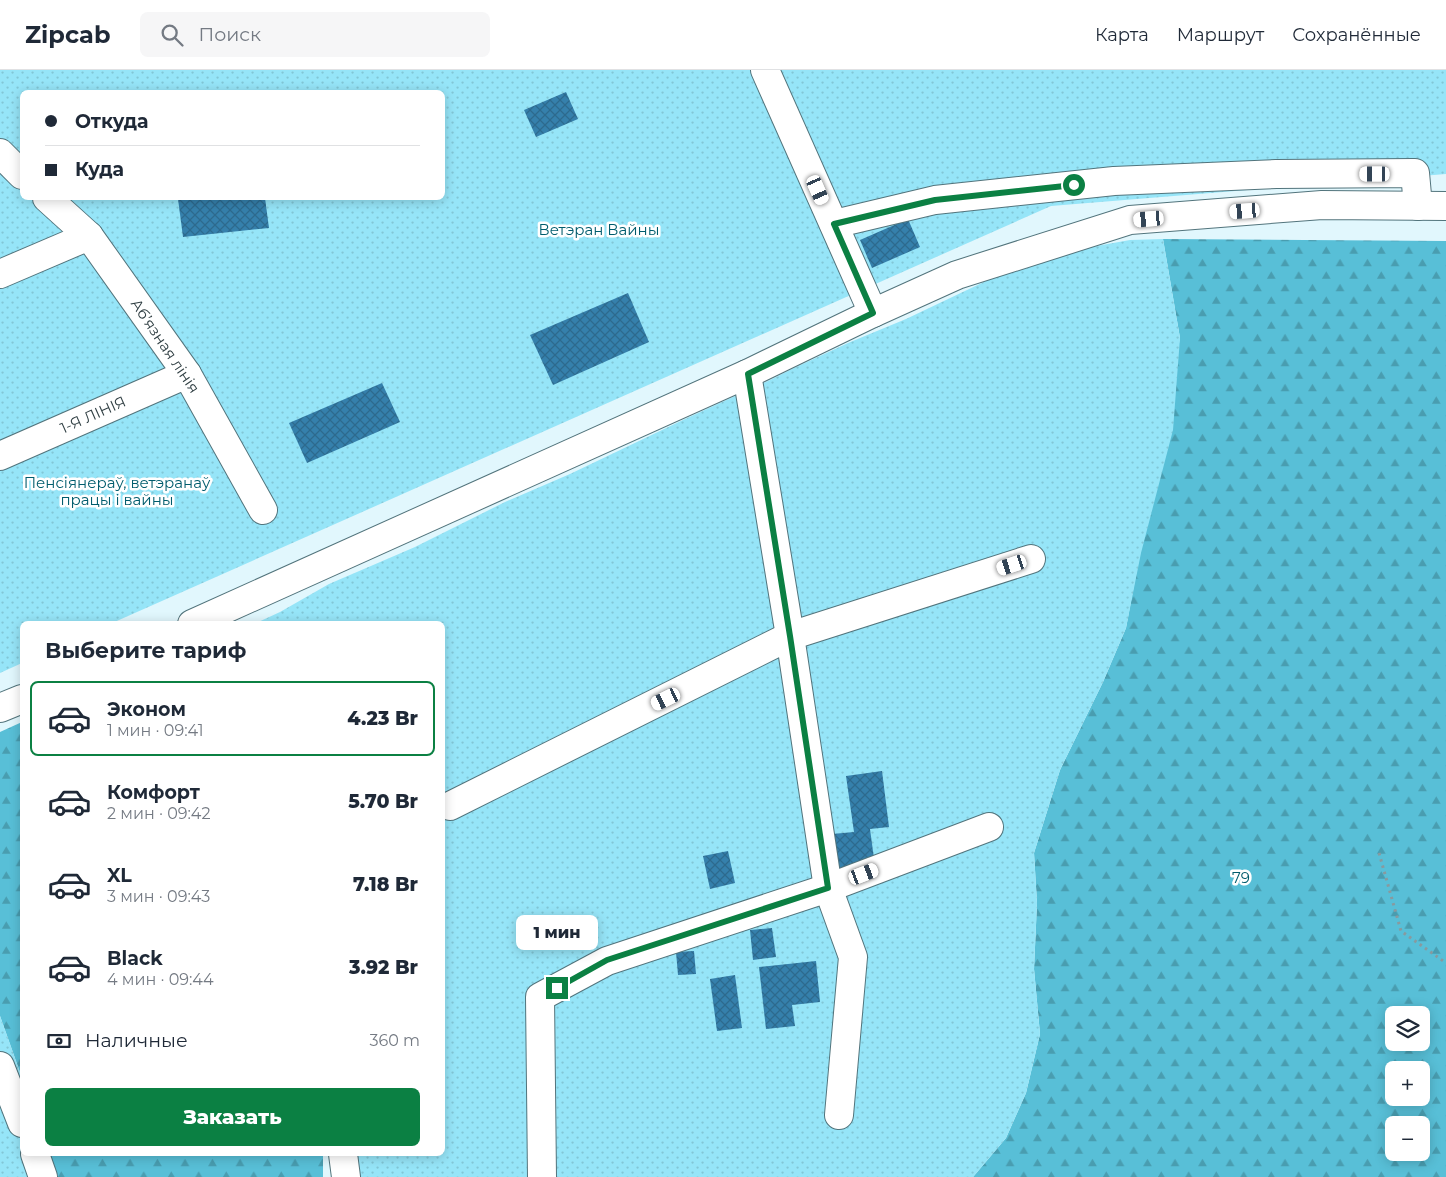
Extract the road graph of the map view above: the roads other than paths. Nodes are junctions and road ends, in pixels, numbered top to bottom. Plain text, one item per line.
1 (765, 70) edge
2 (0, 153) edge
3 (20, 173) edge
4 (49, 200) edge
5 (1418, 206) junction
6 (1446, 206) edge
7 (834, 224) junction
8 (89, 236) junction
9 (0, 274) edge
10 (873, 313) junction
11 (187, 374) junction
12 (748, 374) junction
13 (0, 456) edge
14 (263, 510) dead end
15 (1030, 559) dead end
16 (199, 621) edge
17 (790, 636) junction
18 (20, 699) edge
19 (0, 708) edge
20 (450, 806) dead end
21 (989, 827) dead end
22 (828, 888) junction
23 (0, 1066) edge
24 (840, 1115) dead end
25 (20, 1118) edge
26 (36, 1156) edge
27 (343, 1156) edge
28 (43, 1177) edge
29 (346, 1177) edge
30 (542, 1177) edge

1 - 7 street
2 - 3 street
4 - 8 street, Абʼязная лінія
5 - 6 street
5 - 7 street
5 - 10 street
7 - 10 street
8 - 9 street
8 - 11 street, Абʼязная лінія
10 - 12 street
11 - 13 street, 1-Я ЛІНІЯ
11 - 14 street, Абʼязная лінія
12 - 16 street
12 - 17 street
15 - 17 street
17 - 20 street
17 - 22 street
18 - 19 street
21 - 22 street
22 - 24 street
22 - 30 street
23 - 25 street
26 - 28 street
27 - 29 street

